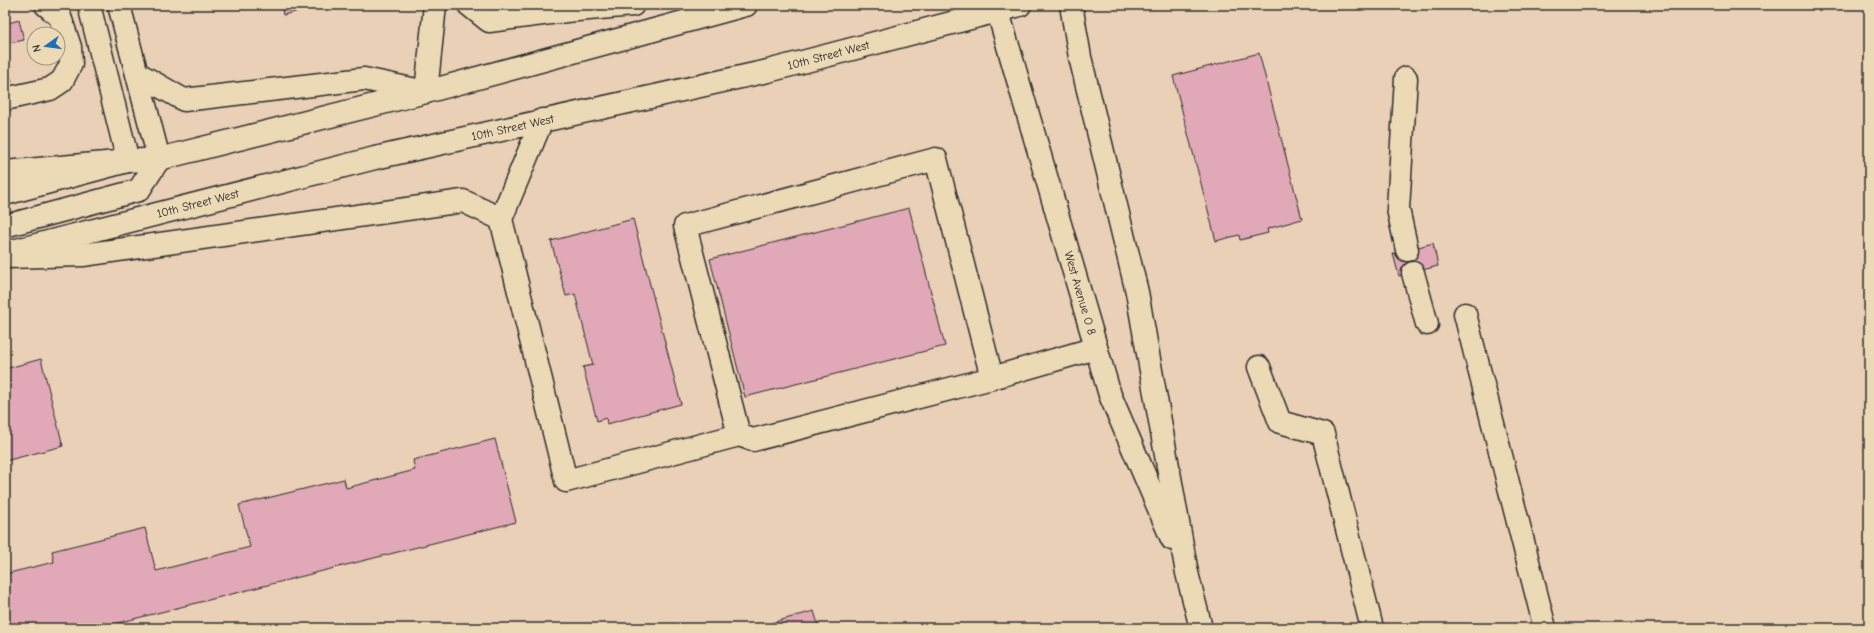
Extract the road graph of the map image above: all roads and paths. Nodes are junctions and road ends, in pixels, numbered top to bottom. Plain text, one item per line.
1 (46, 5) edge
2 (89, 5) edge
3 (119, 5) edge
4 (435, 5) edge
5 (469, 5) edge
6 (633, 5) edge
7 (746, 5) edge
8 (1020, 5) edge
9 (1072, 5) edge
10 (996, 8) edge
11 (137, 73) junction
12 (1406, 78) dead end
13 (426, 92) junction
14 (5, 99) edge
15 (542, 120) junction
16 (158, 159) junction
17 (128, 161) junction
18 (5, 172) edge
19 (5, 194) edge
20 (502, 219) junction
21 (5, 226) edge
22 (1407, 250) dead end
23 (5, 253) edge
24 (5, 258) edge
25 (1413, 273) dead end
26 (1464, 314) dead end
27 (1427, 324) dead end
28 (1096, 348) junction
29 (1259, 367) dead end
30 (992, 378) junction
31 (739, 435) junction
32 (1187, 573) junction
33 (1201, 628) edge
34 (1372, 628) edge
35 (1545, 628) edge

1 - 14 main road
2 - 17 main road
3 - 11 main road
4 - 13 main road
5 - 6 main road
7 - 13 main road
8 - 10 main road, 10th Street West
9 - 32 main road, West Avenue O 8
10 - 15 main road, 10th Street West
10 - 28 main road, West Avenue O 8
11 - 13 main road
11 - 16 main road
12 - 22 main road
13 - 16 main road
15 - 20 main road
15 - 23 main road, 10th Street West
16 - 17 main road
16 - 21 main road
17 - 18 main road
17 - 19 main road
20 - 24 main road
20 - 31 main road
25 - 27 main road
26 - 35 main road
28 - 30 main road
28 - 32 main road, West Avenue O 8
29 - 34 main road
30 - 31 main road
30 - 31 main road
32 - 33 main road, West Avenue O 8

